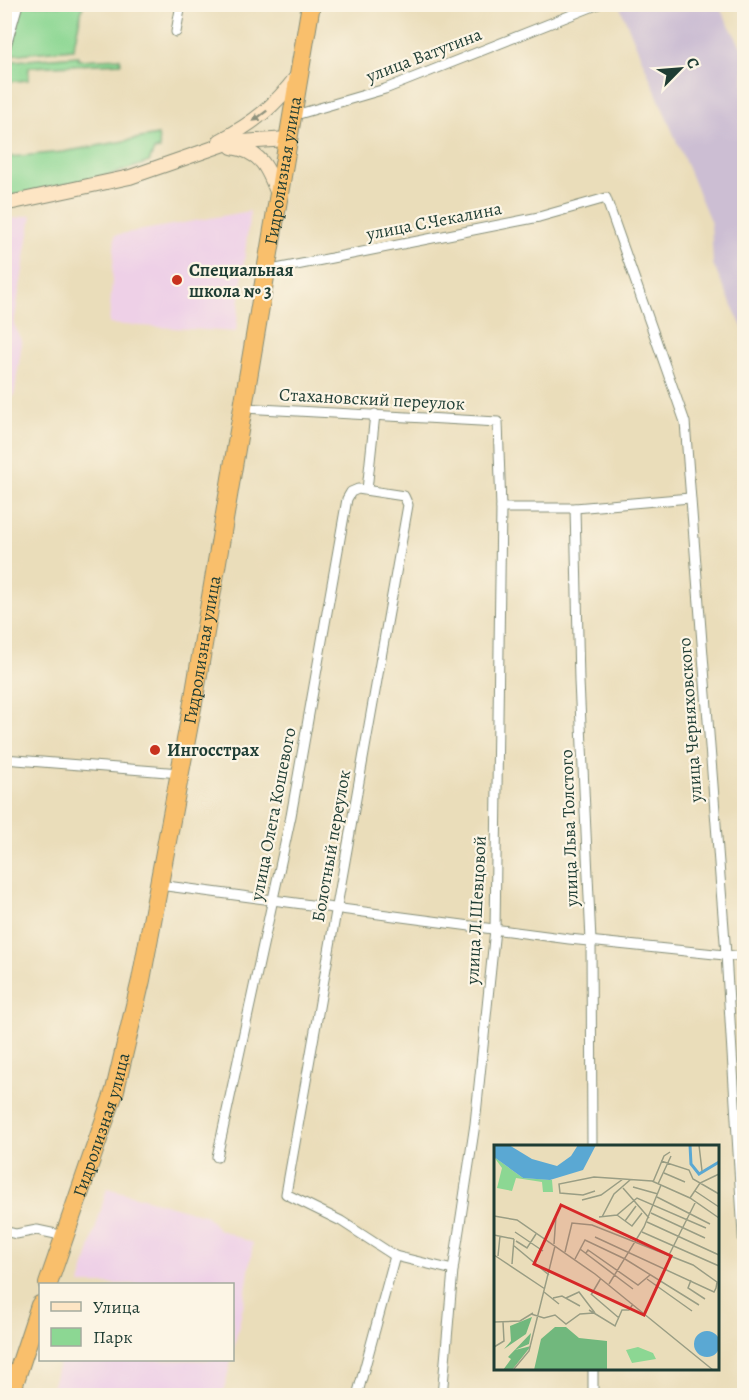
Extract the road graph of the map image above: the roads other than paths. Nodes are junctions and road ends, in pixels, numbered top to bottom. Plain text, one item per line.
1 (18, 4) edge
2 (181, 4) edge
3 (311, 4) edge
4 (599, 4) edge
5 (176, 32) dead end
6 (4, 53) edge
7 (299, 73) junction
8 (292, 116) junction
9 (287, 139) junction
10 (215, 148) junction
11 (195, 155) junction
12 (278, 194) junction
13 (606, 198) joint
14 (4, 204) edge
15 (266, 270) junction
16 (243, 408) junction
17 (375, 414) junction
18 (498, 422) joint
19 (367, 490) junction
20 (690, 498) junction
21 (501, 508) junction
22 (575, 508) junction
23 (4, 759) edge
24 (180, 773) junction
25 (159, 885) junction
26 (273, 901) junction
27 (337, 910) junction
28 (495, 930) junction
29 (591, 941) junction
30 (726, 954) junction
31 (744, 957) edge
32 (592, 1145) edge
33 (217, 1157) dead end
34 (4, 1231) edge
35 (65, 1236) junction
36 (744, 1251) edge
37 (395, 1256) junction
38 (453, 1270) junction
39 (48, 1283) edge
40 (39, 1308) edge
41 (593, 1370) edge
42 (10, 1395) edge
43 (357, 1395) edge
44 (442, 1395) edge
45 (593, 1395) edge

1 - 6 street
2 - 5 street
3 - 7 highway, Гидролизная улица
4 - 8 street, улица Ватутина
7 - 8 highway, Гидролизная улица
7 -> 11 street
8 - 9 highway, Гидролизная улица
9 - 10 street
9 - 12 highway, Гидролизная улица
10 - 11 street
10 - 12 street
11 - 14 street
12 - 15 highway, Гидролизная улица
13 - 15 street, улица С.Чекалина
13 - 20 street, улица Черняховского
15 - 16 highway, Гидролизная улица
16 - 17 street, Стахановский переулок
16 - 24 highway, Гидролизная улица
17 - 18 street, Стахановский переулок
17 - 19 street
18 - 21 street, улица Л.Шевцовой
19 - 26 street, улица Олега Кошевого
19 - 27 street, Болотный переулок
20 - 22 street
20 - 30 street, улица Черняховского
21 - 22 street
21 - 28 street, улица Л.Шевцовой
22 - 29 street, улица Льва Толстого
23 - 24 street
24 - 25 highway, Гидролизная улица
25 - 26 street
25 - 35 highway, Гидролизная улица
26 - 27 street
26 - 33 street, улица Олега Кошевого
27 - 28 street
27 - 37 street, Болотный переулок
28 - 29 street
28 - 38 street, улица Л.Шевцовой
29 - 30 street
29 - 32 street, улица Льва Толстого
30 - 31 street
30 - 36 street, улица Черняховского
34 - 35 street
35 - 39 highway, Гидролизная улица
37 - 38 street
37 - 43 street
38 - 44 street, улица Л.Шевцовой
40 - 42 highway
41 - 45 street

